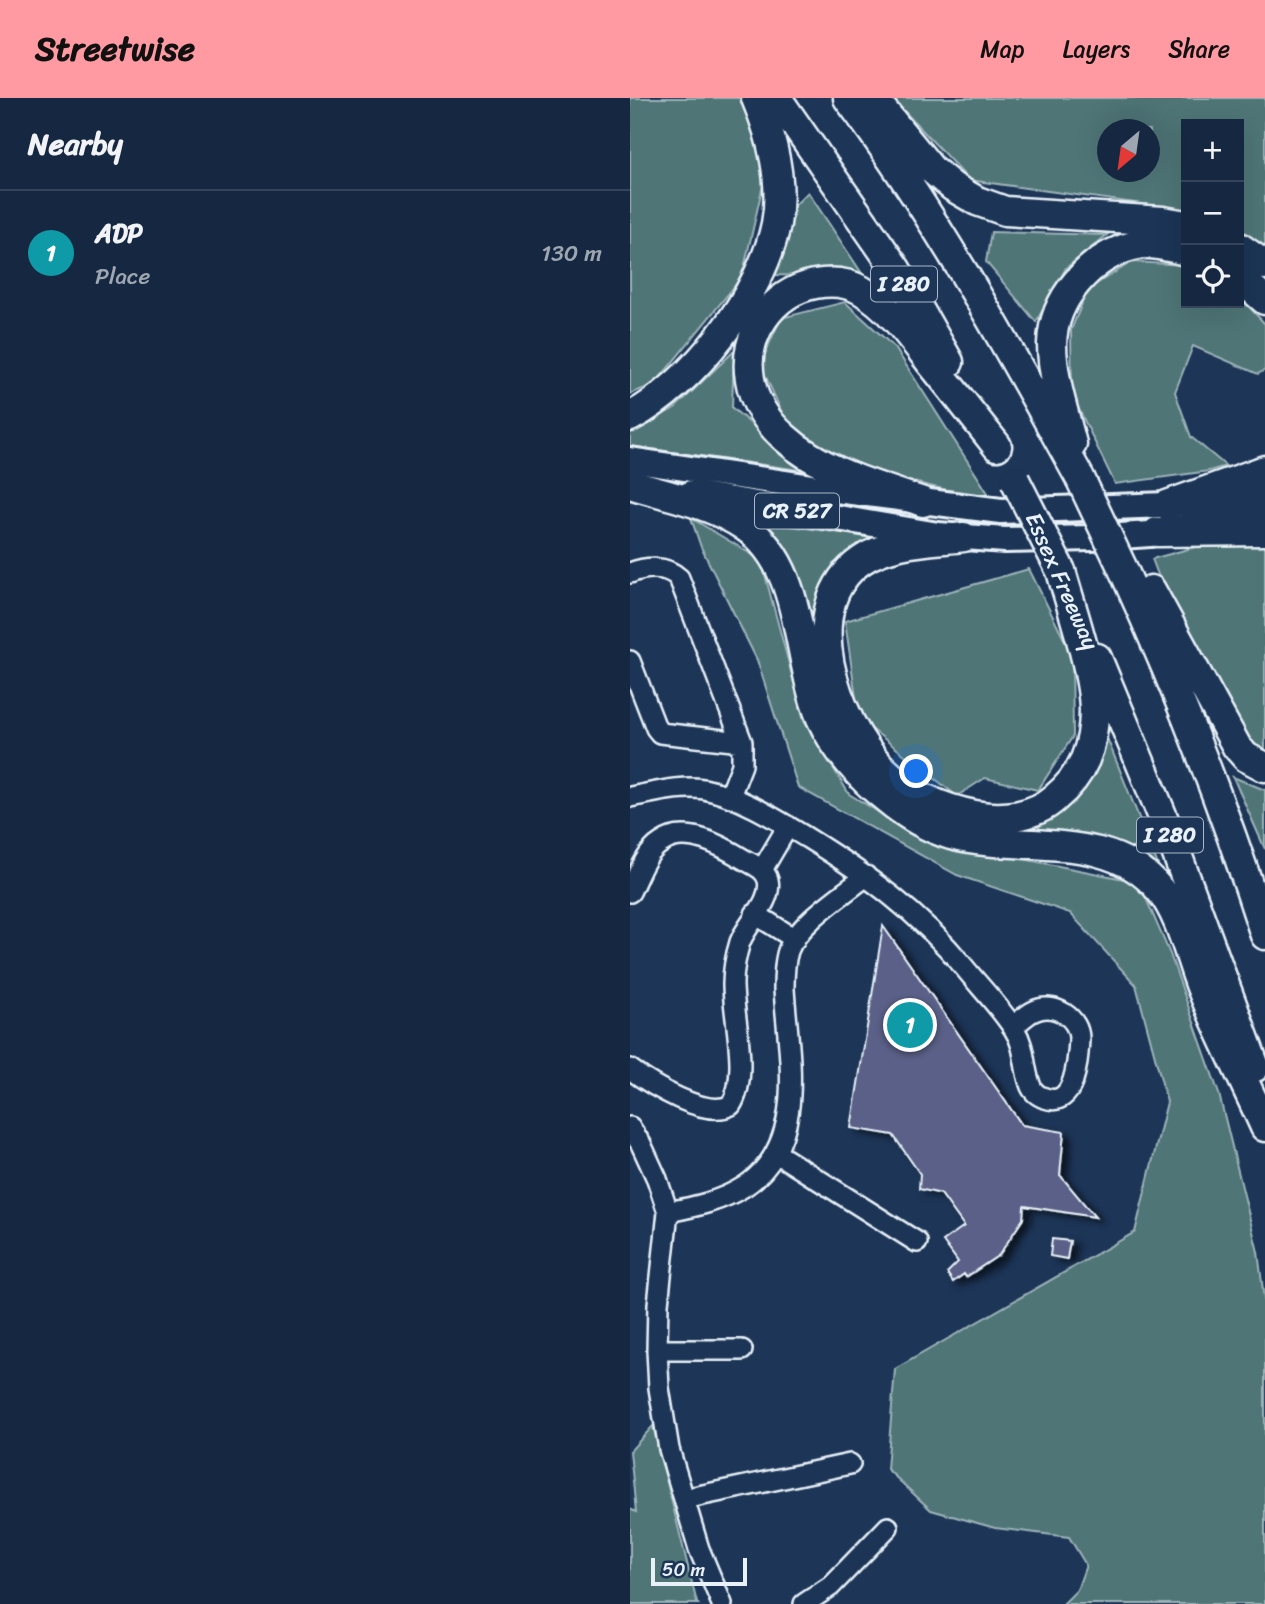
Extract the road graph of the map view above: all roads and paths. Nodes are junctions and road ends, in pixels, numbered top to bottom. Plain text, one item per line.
1 (756, 98) edge
2 (777, 98) edge
3 (848, 98) edge
4 (873, 98) edge
5 (1181, 224) edge
6 (1181, 250) edge
7 (1244, 250) edge
8 (1265, 265) edge
9 (1244, 281) edge
10 (1265, 300) edge
11 (630, 417) edge
12 (997, 446) junction
13 (630, 460) edge
14 (1265, 470) edge
15 (1080, 478) junction
16 (630, 484) edge
17 (1265, 490) edge
18 (923, 502) junction
19 (1167, 505) junction
20 (1265, 509) edge
21 (1265, 531) edge
22 (1157, 533) junction
23 (964, 537) junction
24 (1131, 569) junction
25 (1061, 571) junction
26 (630, 573) edge
27 (630, 661) edge
28 (742, 742) junction
29 (1265, 767) edge
30 (630, 791) edge
31 (668, 791) junction
32 (730, 796) junction
33 (630, 797) edge
34 (630, 809) edge
35 (788, 826) junction
36 (762, 870) junction
37 (866, 876) junction
38 (630, 892) edge
39 (755, 914) junction
40 (1265, 935) edge
41 (795, 939) junction
42 (1013, 1027) junction
43 (630, 1069) edge
44 (1265, 1104) edge
45 (630, 1127) edge
46 (1265, 1127) edge
47 (776, 1153) junction
48 (668, 1212) junction
49 (917, 1242) dead end
50 (657, 1350) junction
51 (742, 1350) dead end
52 (849, 1464) dead end
53 (684, 1499) junction
54 (888, 1527) dead end
55 (722, 1604) edge
56 (804, 1604) edge

1 - 11 highway
2 - 12 highway, Essex Freeway / I 280
3 - 15 highway, I 280
4 - 5 highway
6 - 15 highway
7 - 8 highway
9 - 10 highway
12 - 18 highway
12 - 25 highway, Essex Freeway / I 280, bridge
13 - 18 main road, CR 527
14 - 19 highway
15 - 24 highway, I 280, bridge
16 - 23 main road, CR 527
16 - 46 highway
17 - 19 main road, CR 527
18 - 19 main road, CR 527
20 - 22 main road, CR 527
21 - 22 highway
22 - 23 main road, CR 527
23 - 25 highway
24 - 29 highway
24 - 40 highway, I 280
25 - 44 highway, Essex Freeway / I 280
26 - 28 street
27 - 28 street
28 - 32 street
30 - 31 street
31 - 32 street
31 - 33 street
31 - 34 street
32 - 35 street
35 - 36 street
35 - 37 street
36 - 38 street
36 - 39 street
37 - 41 street
37 - 42 street
39 - 41 street
39 - 43 street
41 - 47 street
42 - 42 street
45 - 48 street
47 - 48 street
47 - 49 street
48 - 50 street
50 - 51 street
50 - 53 street
52 - 53 street
53 - 55 street
54 - 56 street

